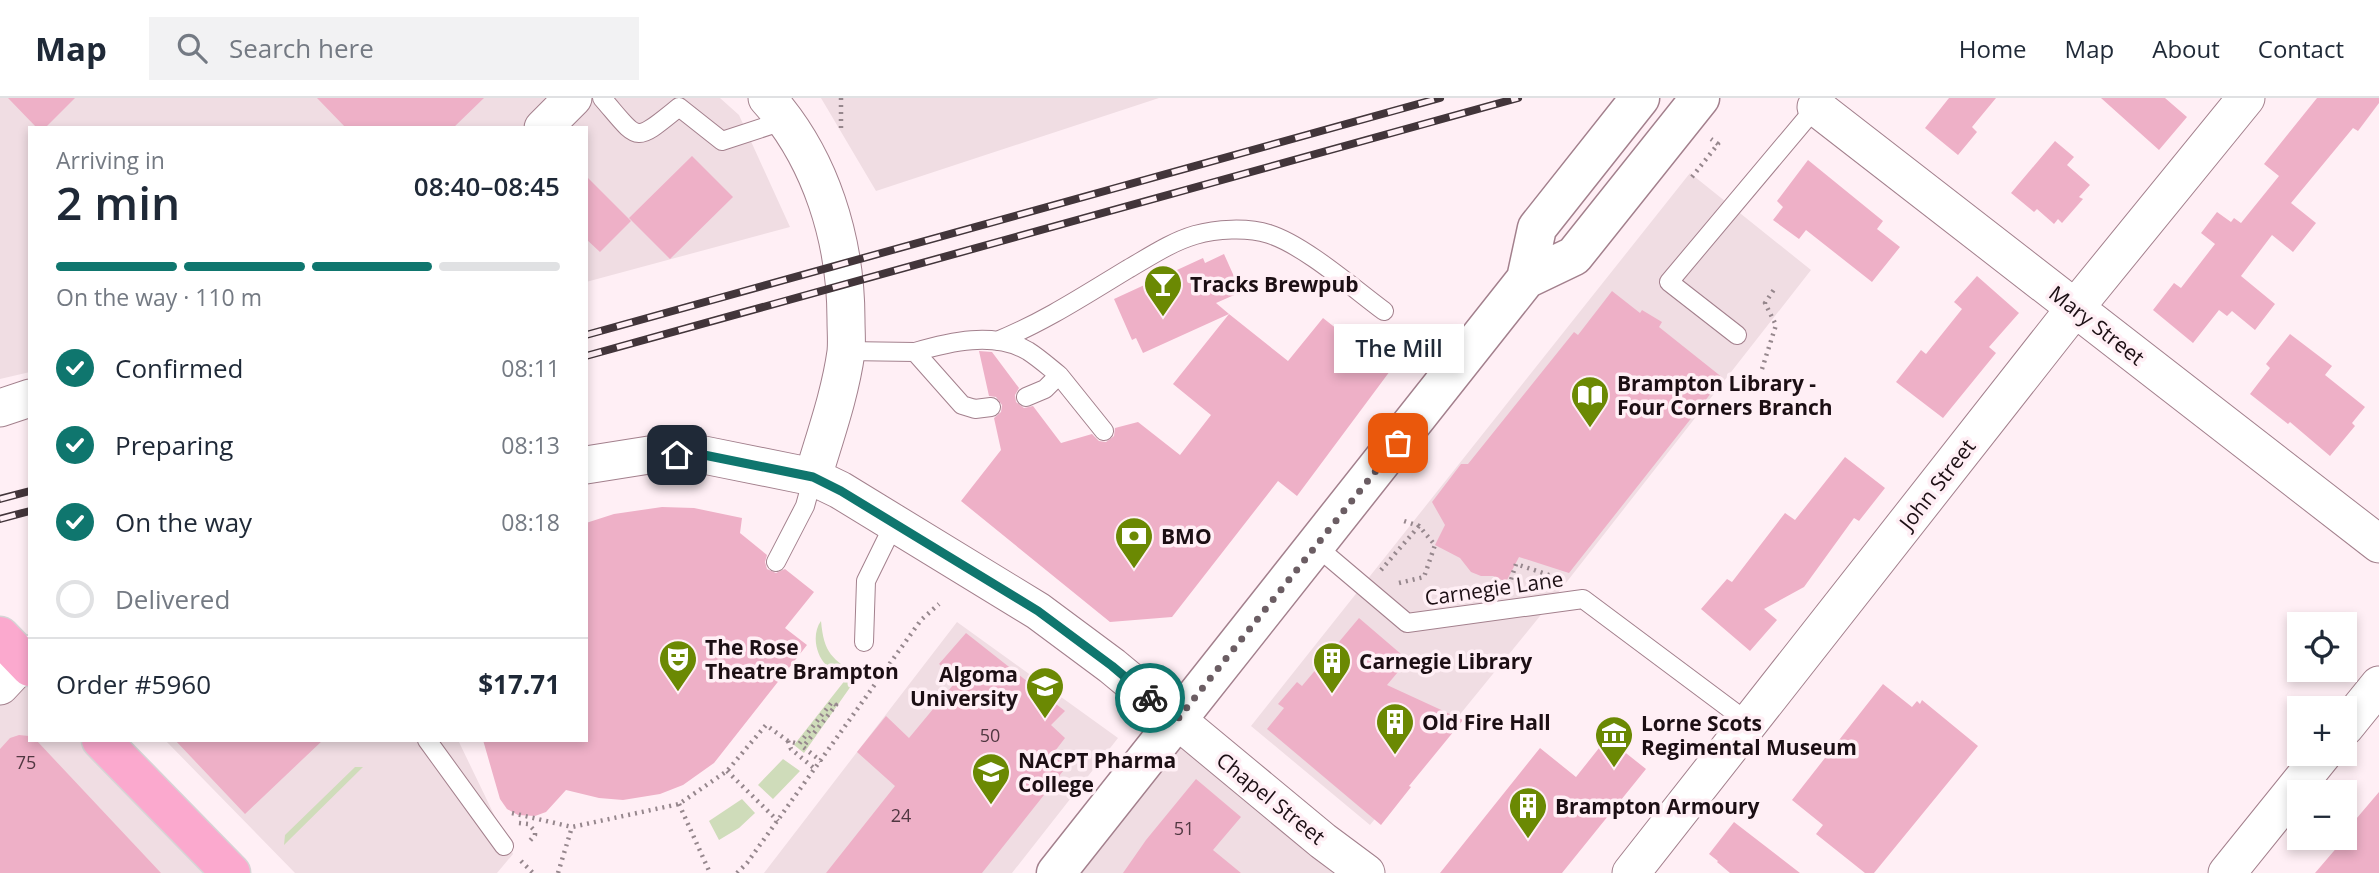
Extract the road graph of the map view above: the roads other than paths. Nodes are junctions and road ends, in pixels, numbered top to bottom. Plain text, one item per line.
1 (573, 98) edge
2 (602, 98) edge
3 (1640, 98) edge
4 (1700, 98) edge
5 (2246, 98) edge
6 (1816, 107) joint
7 (777, 109) edge
8 (545, 126) edge
9 (1526, 279) junction
10 (2076, 308) junction
11 (1384, 310) dead end
12 (1737, 335) dead end
13 (998, 341) junction
14 (846, 351) junction
15 (915, 352) junction
16 (1059, 375) junction
17 (1026, 397) dead end
18 (28, 399) edge
19 (991, 407) dead end
20 (0, 408) edge
21 (1104, 431) dead end
22 (588, 465) edge
23 (813, 477) junction
24 (894, 524) junction
25 (2379, 544) edge
26 (1316, 546) junction
27 (776, 562) dead end
28 (864, 642) dead end
29 (2379, 685) edge
30 (2357, 712) edge
31 (1177, 720) junction
32 (1749, 723) junction
33 (103, 742) edge
34 (428, 742) edge
35 (2313, 766) edge
36 (504, 846) dead end
37 (231, 873) edge
38 (1056, 873) edge
39 (1366, 873) edge
40 (1631, 873) edge
41 (2227, 873) edge

1 - 8 street
2 - 7 lane
3 - 9 main road
4 - 9 main road
5 - 10 street, John Street
6 - 10 street, Mary Street
6 - 12 lane
7 - 14 street
9 - 26 main road
10 - 25 street, Mary Street
10 - 32 street, John Street
11 - 13 lane
13 - 15 lane
13 - 16 lane
14 - 15 lane
14 - 23 street
15 - 19 lane
16 - 17 lane
16 - 21 lane
18 - 20 street
22 - 23 street, Chapel Street
23 - 24 street, Chapel Street
23 - 27 lane
24 - 28 lane
24 - 31 street, Chapel Street
26 - 31 main road
26 - 32 lane, Carnegie Lane
29 - 30 street
31 - 38 main road
31 - 39 street, Chapel Street
32 - 40 street, John Street
33 - 37 main road
34 - 36 lane
35 - 41 street

